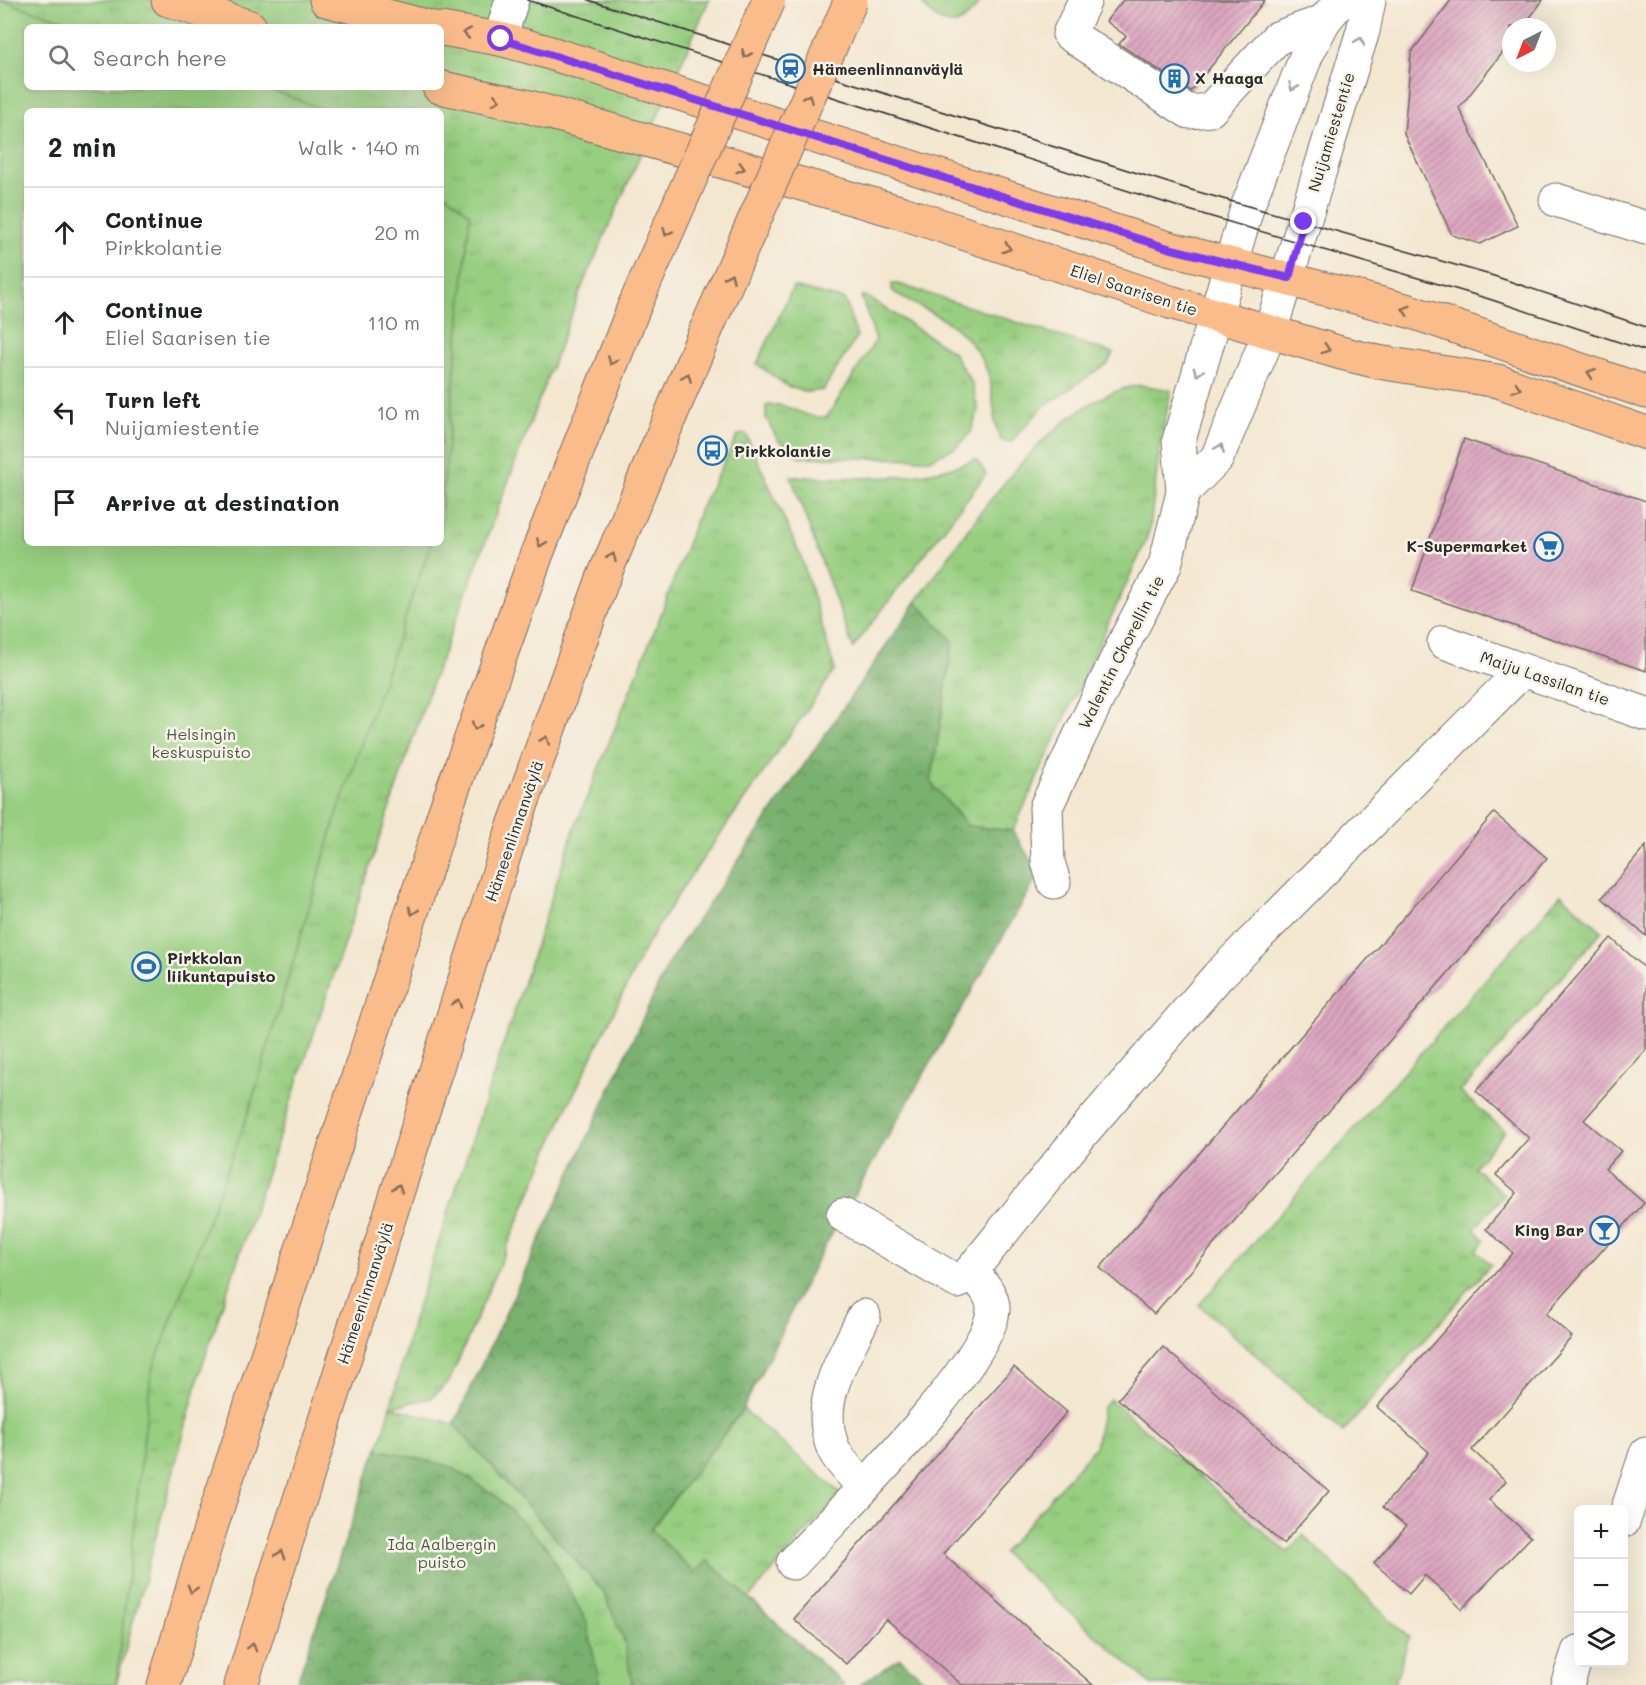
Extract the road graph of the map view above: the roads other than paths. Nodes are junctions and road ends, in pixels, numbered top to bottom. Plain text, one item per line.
1 (168, 0) edge
2 (326, 0) edge
3 (512, 0) edge
4 (769, 0) edge
5 (851, 0) edge
6 (1085, 0) edge
7 (1369, 0) edge
8 (1333, 10) edge
9 (241, 24) edge
10 (418, 24) edge
11 (444, 30) edge
12 (501, 39) junction
13 (444, 88) edge
14 (1556, 200) dead end
15 (1646, 228) edge
16 (1233, 264) junction
17 (1289, 278) junction
18 (1215, 316) junction
19 (1270, 332) junction
20 (1646, 392) edge
21 (1646, 433) edge
22 (1183, 492) junction
23 (1444, 642) dead end
24 (1522, 671) junction
25 (1646, 714) edge
26 (1054, 882) dead end
27 (843, 1215) dead end
28 (971, 1271) junction
29 (864, 1316) dead end
30 (1646, 1454) edge
31 (863, 1486) junction
32 (1628, 1506) edge
33 (793, 1563) dead end
34 (1574, 1664) edge
35 (164, 1685) edge
36 (241, 1685) edge
37 (1567, 1685) edge

1 - 9 main road
2 - 10 main road
3 - 12 street
4 -> 35 main road, bridge
36 -> 5 main road, Hämeenlinnanväylä, bridge
6 - 8 street
17 -> 7 street, Nuijamiestentie
8 -> 16 street
12 -> 11 main road
12 - 16 main road
13 -> 18 main road, Eliel Saarisen tie
14 - 15 street
16 - 17 main road
16 - 18 street
17 - 19 street, Nuijamiestentie
20 -> 17 main road
18 - 19 main road, Eliel Saarisen tie
18 -> 22 street, Walentin Chorellin tie
19 -> 21 main road, Eliel Saarisen tie
22 -> 19 street
22 - 26 street, Walentin Chorellin tie
23 - 24 street, Maiju Lassilan tie
24 - 25 street, Maiju Lassilan tie
24 - 28 street
27 - 28 street
28 - 31 street
29 - 31 street
30 - 32 street
31 - 33 street
34 - 37 street

